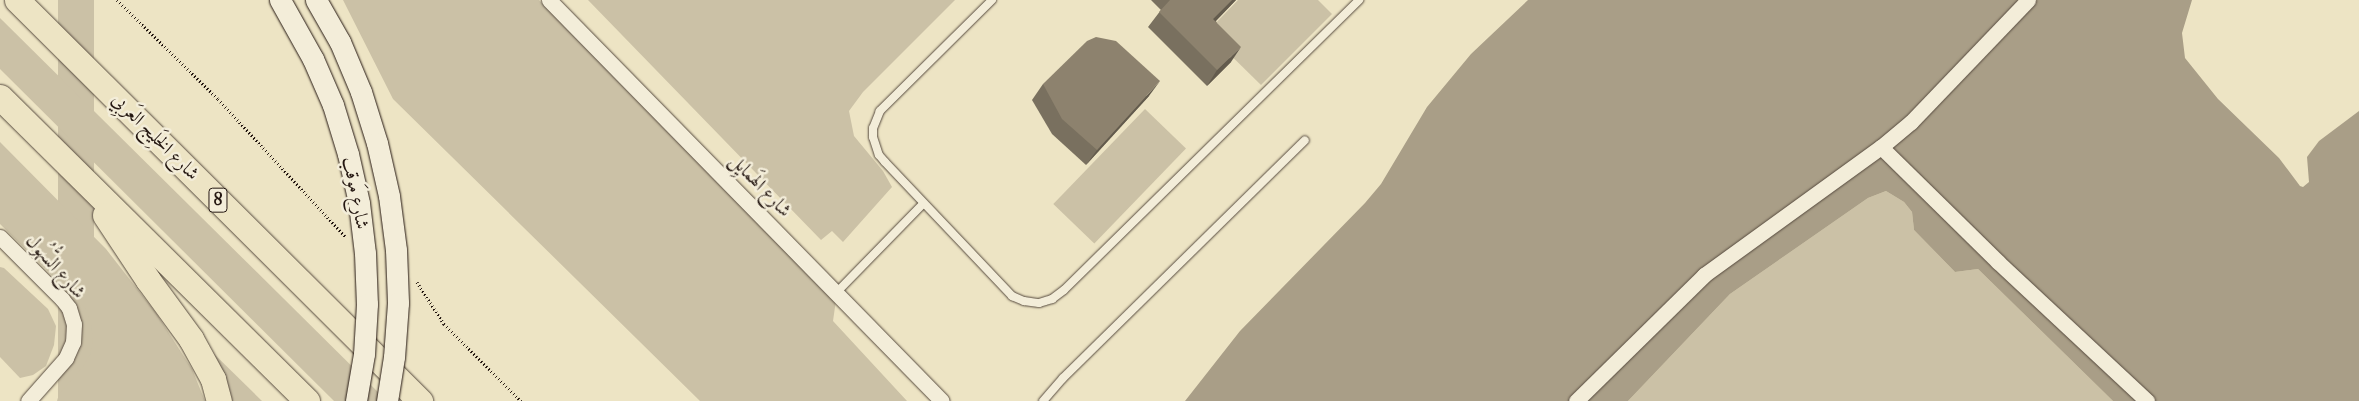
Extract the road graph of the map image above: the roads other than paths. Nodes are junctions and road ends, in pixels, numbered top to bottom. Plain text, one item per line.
1 (16, 0) edge
2 (280, 0) edge
3 (316, 0) edge
4 (549, 0) edge
5 (992, 0) edge
6 (1359, 0) edge
7 (2028, 0) edge
8 (0, 96) edge
9 (1305, 140) dead end
10 (1881, 147) junction
11 (78, 173) junction
12 (923, 204) junction
13 (0, 237) edge
14 (836, 293) junction
15 (28, 401) edge
16 (220, 401) edge
17 (307, 401) edge
18 (356, 401) edge
19 (387, 401) edge
20 (420, 401) edge
21 (942, 401) edge
22 (1043, 401) edge
23 (1576, 401) edge
24 (2147, 401) edge

1 - 20 highway, شارع الخَلِيج العَربِي / 8
2 - 18 main road, شارع مَوقب, bridge
3 - 19 main road, شارع مَوقب, bridge
4 - 14 street, شارع الهَمايِل
5 - 12 lane
6 - 12 lane
7 - 10 street
8 - 11 highway
9 - 22 lane
10 - 23 street
10 - 24 street
11 - 16 highway
11 - 17 highway
12 - 14 lane
13 - 15 street, شارع السُّهُول
14 - 21 street, شارع الهَمايِل

